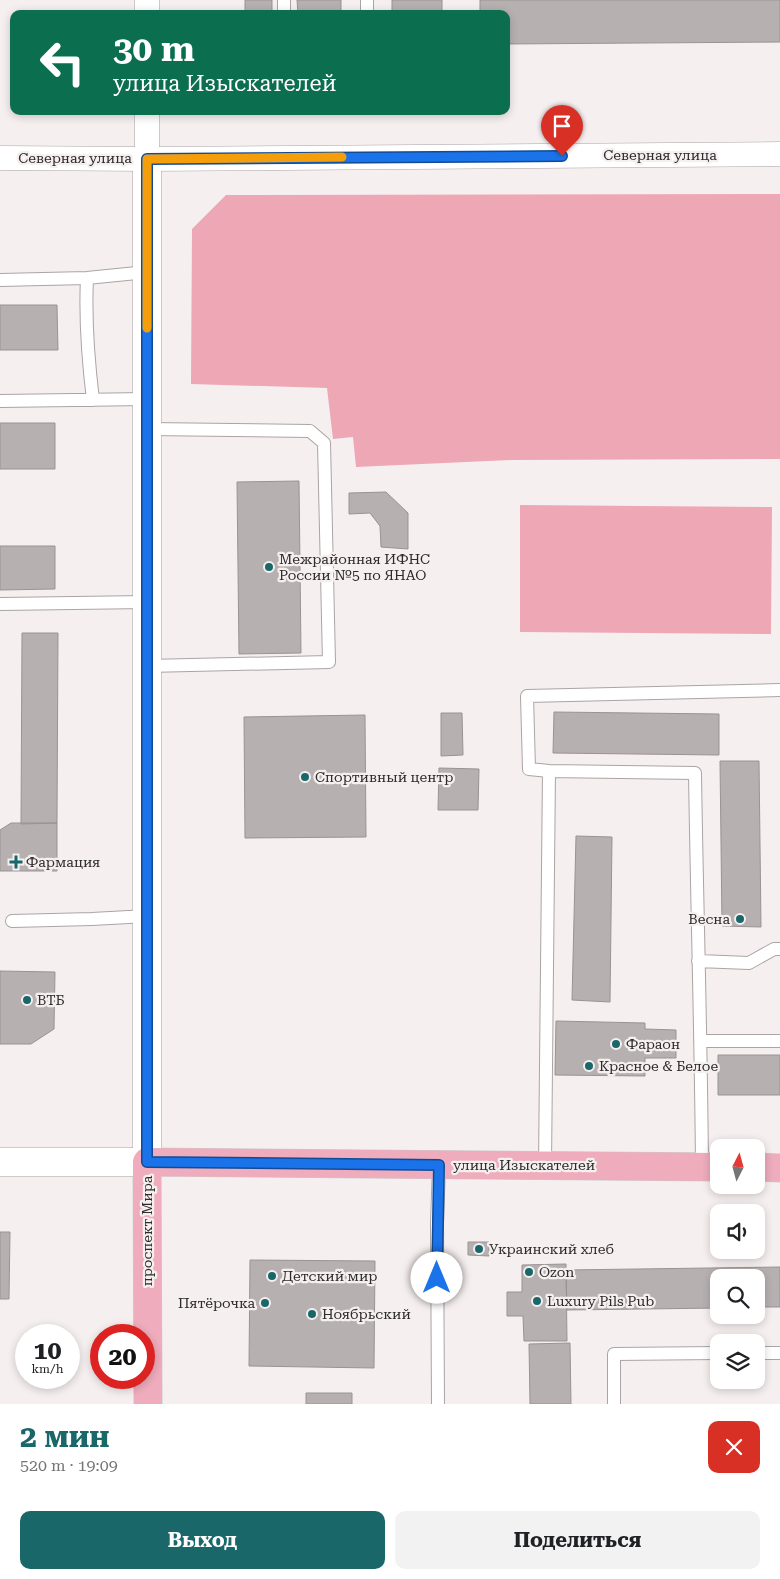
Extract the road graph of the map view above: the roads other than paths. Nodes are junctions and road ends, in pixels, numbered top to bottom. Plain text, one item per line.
1 (147, 115) edge
2 (780, 154) edge
3 (0, 158) edge
4 (147, 159) junction
5 (147, 272) junction
6 (87, 278) junction
7 (0, 280) edge
8 (147, 399) junction
9 (93, 400) junction
10 (0, 401) edge
11 (147, 429) junction
12 (147, 602) junction
13 (0, 604) edge
14 (147, 666) junction
15 (780, 690) edge
16 (550, 771) junction
17 (147, 916) junction
18 (12, 921) dead end
19 (780, 949) edge
20 (698, 961) junction
21 (701, 1041) junction
22 (780, 1041) edge
23 (0, 1162) edge
24 (147, 1162) junction
25 (439, 1165) junction
26 (545, 1166) junction
27 (710, 1167) edge
28 (765, 1168) edge
29 (780, 1168) edge
30 (710, 1353) edge
31 (765, 1353) edge
32 (780, 1353) edge
33 (148, 1404) edge
34 (438, 1404) edge
35 (614, 1404) edge

1 - 4 street
2 - 4 street, Северная улица
3 - 4 street, Северная улица
4 - 5 street, проспект Мира
5 - 6 lane
5 - 8 street, проспект Мира
6 - 7 lane
6 - 9 lane
8 - 9 lane
8 - 11 street, проспект Мира
9 - 10 lane
11 - 12 street, проспект Мира
11 - 14 lane
12 - 13 lane
12 - 14 street, проспект Мира
14 - 17 street, проспект Мира
15 - 16 lane
16 - 20 lane
16 - 26 lane
17 - 18 lane
17 - 24 street, проспект Мира
19 - 20 lane
20 - 21 lane
21 - 22 lane
21 - 27 lane
23 - 24 street, улица Изыскателей
24 - 25 main road, улица Изыскателей
24 - 33 main road, проспект Мира
25 - 26 main road, улица Изыскателей
25 - 34 lane
26 - 27 main road, улица Изыскателей
28 - 29 main road
30 - 35 lane
31 - 32 lane

